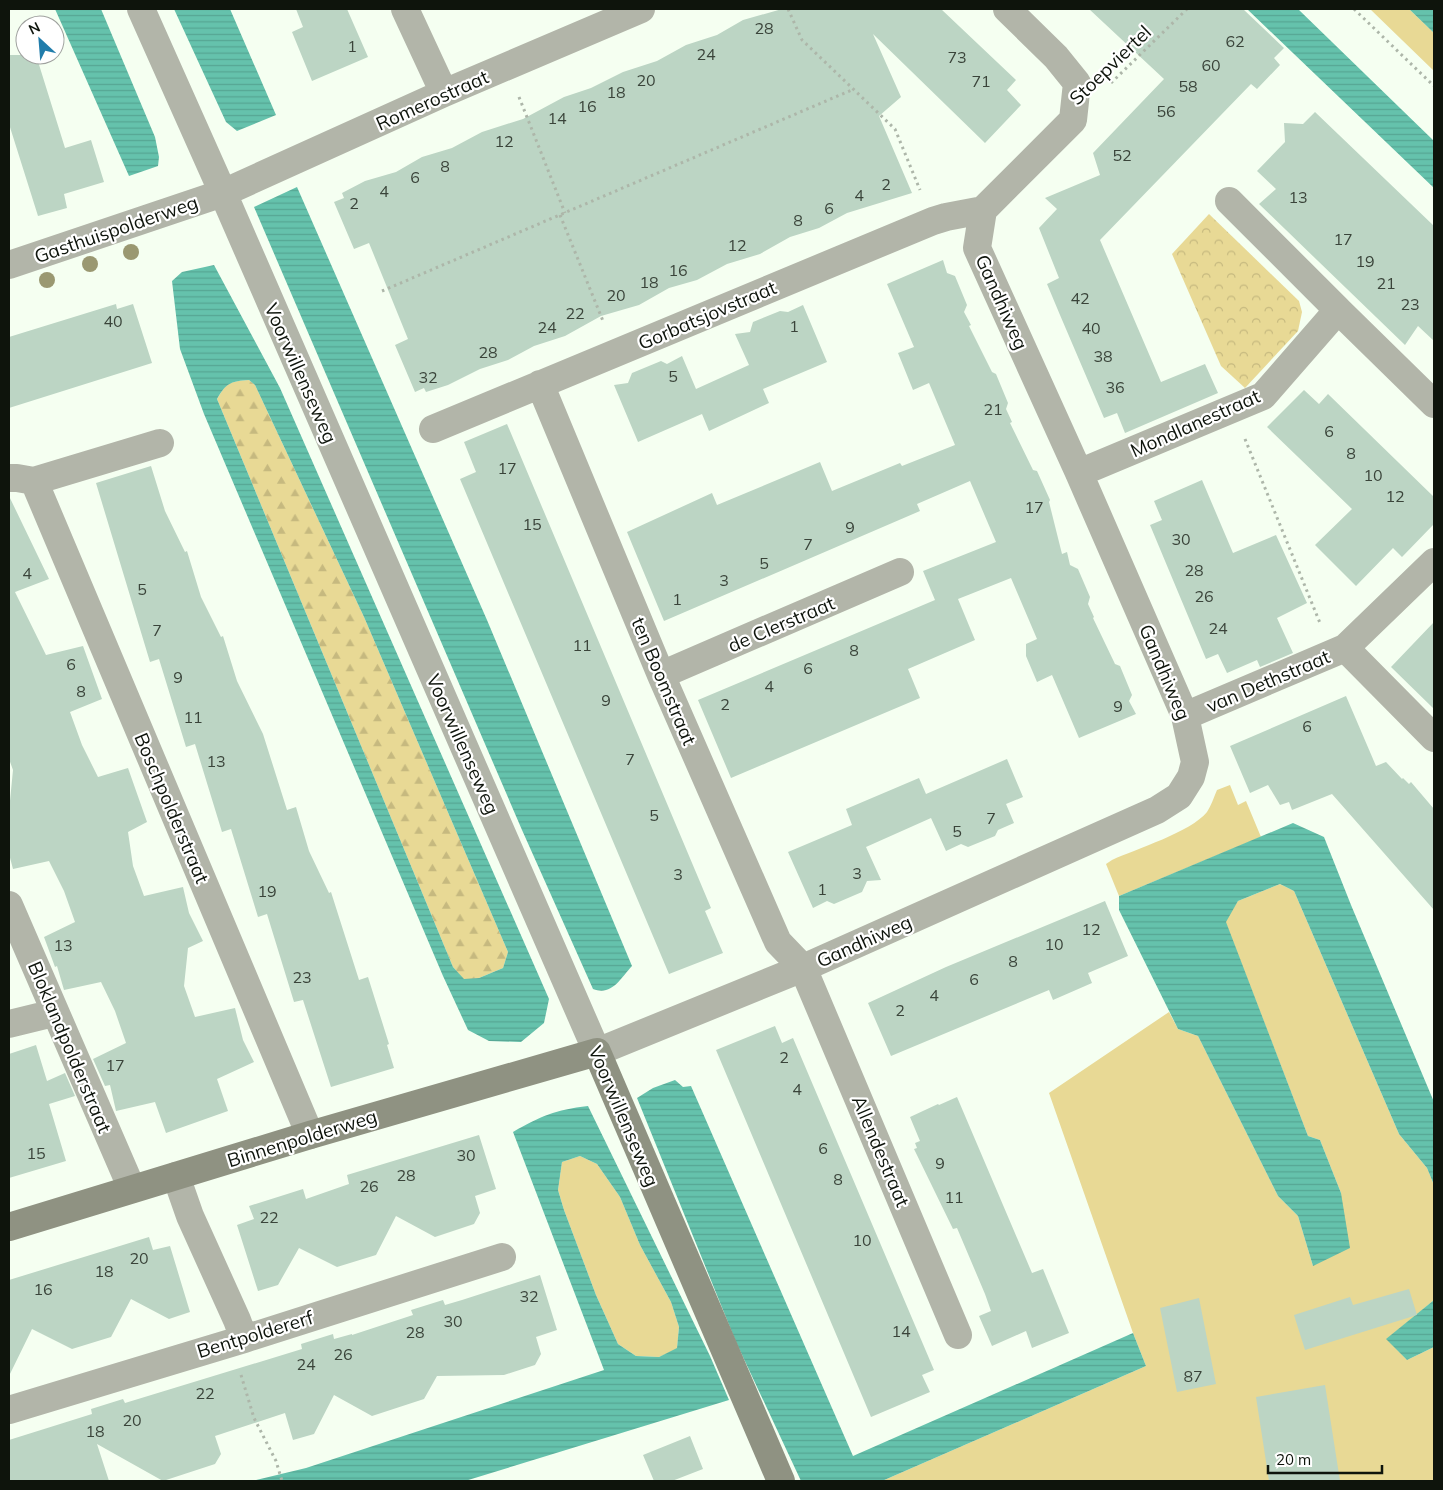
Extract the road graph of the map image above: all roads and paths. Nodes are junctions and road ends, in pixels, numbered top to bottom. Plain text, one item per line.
1 (141, 9) edge
2 (405, 9) edge
3 (641, 9) edge
4 (788, 9) edge
5 (1007, 9) edge
6 (1187, 9) edge
7 (1354, 9) edge
8 (507, 67) junction
9 (1434, 86) edge
10 (854, 89) junction
11 (444, 93) junction
12 (1073, 120) junction
13 (223, 193) junction
14 (1229, 201) dead end
15 (983, 210) junction
16 (565, 213) junction
17 (560, 215) junction
18 (933, 221) junction
19 (9, 265) edge
20 (382, 290) dead end
21 (1338, 310) junction
22 (616, 353) junction
23 (540, 384) junction
24 (1434, 404) edge
25 (1232, 409) junction
26 (433, 429) dead end
27 (160, 442) dead end
28 (1079, 473) junction
29 (21, 480) edge
30 (1434, 562) edge
31 (900, 572) dead end
32 (1339, 651) junction
33 (662, 676) junction
34 (1185, 716) junction
35 (1434, 738) edge
36 (9, 905) edge
37 (803, 968) junction
38 (54, 1012) junction
39 (9, 1024) edge
40 (597, 1052) junction
41 (310, 1135) junction
42 (176, 1176) junction
43 (132, 1189) junction
44 (9, 1227) edge
45 (502, 1258) dead end
46 (958, 1335) dead end
47 (238, 1341) junction
48 (9, 1410) edge
49 (282, 1481) edge
50 (782, 1481) edge

1 - 13 street, Voorwillenseweg
2 - 11 street
3 - 8 street, Romerostraat
4 - 10 path
5 - 12 street
6 - 12 path, Stoepviertel
7 - 9 path
8 - 11 street, Romerostraat
8 - 16 path
10 - 16 path
10 - 18 path
11 - 13 street, Romerostraat
12 - 15 street
13 - 19 street, Gasthuispolderweg
13 - 40 street, Voorwillenseweg
14 - 21 street
15 - 18 street, Gorbatsjovstraat
15 - 28 street, Gandhiweg
16 - 17 path
17 - 20 path
17 - 22 path
18 - 22 street, Gorbatsjovstraat
21 - 24 street
21 - 25 street, Mondlanestraat
22 - 23 street, Gorbatsjovstraat
23 - 26 street, Gorbatsjovstraat
23 - 33 street, ten Boomstraat
25 - 28 street, Mondlanestraat
25 - 32 path
27 - 29 street, Boschpolderstraat
28 - 34 street, Gandhiweg
29 - 41 street, Boschpolderstraat
30 - 32 street
31 - 33 street, de Clerstraat
32 - 34 street, van Dethstraat
32 - 35 street, van Dethstraat
33 - 37 street, ten Boomstraat
34 - 37 street, Gandhiweg
36 - 38 street, Bloklandpolderstraat
37 - 40 street, Gandhiweg
37 - 46 street, Allendestraat
38 - 39 street
38 - 43 street, Bloklandpolderstraat
40 - 41 street, Binnenpolderweg
40 - 50 street, Voorwillenseweg
41 - 42 street, Binnenpolderweg
42 - 43 street, Binnenpolderweg
42 - 47 street
43 - 44 street, Binnenpolderweg
45 - 47 street, Bentpoldererf
47 - 48 street, Bentpoldererf
47 - 49 path

